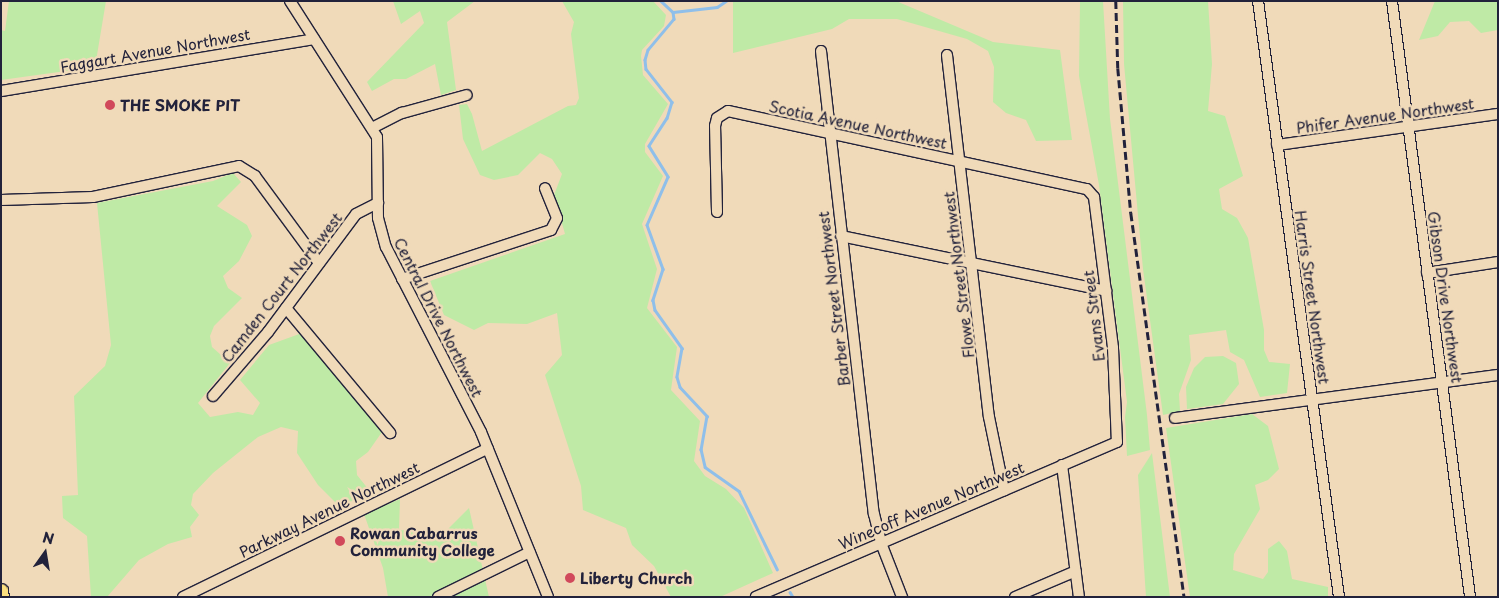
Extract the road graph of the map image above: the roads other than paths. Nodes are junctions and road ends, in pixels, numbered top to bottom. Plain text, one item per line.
1 (290, 1) edge
2 (1258, 1) edge
3 (1392, 1) edge
4 (314, 39) junction
5 (821, 51) dead end
6 (947, 55) dead end
7 (1, 91) edge
8 (467, 95) dead end
9 (1498, 114) edge
10 (372, 128) junction
11 (1407, 129) junction
12 (828, 133) junction
13 (1277, 145) junction
14 (959, 161) junction
15 (545, 188) dead end
16 (1088, 190) joint
17 (1, 200) edge
18 (378, 203) junction
19 (717, 212) dead end
20 (841, 236) junction
21 (1498, 262) edge
22 (319, 263) junction
23 (972, 263) junction
24 (1428, 273) junction
25 (402, 279) junction
26 (1106, 291) junction
27 (286, 308) junction
28 (1498, 375) edge
29 (1443, 383) junction
30 (213, 396) dead end
31 (1312, 401) junction
32 (1175, 418) dead end
33 (390, 433) dead end
34 (1117, 442) joint
35 (488, 448) junction
36 (1062, 465) junction
37 (1004, 490) junction
38 (881, 543) junction
39 (530, 552) junction
40 (1076, 571) junction
41 (1, 591) edge
42 (2, 597) edge
43 (183, 597) edge
44 (438, 597) edge
45 (548, 597) edge
46 (756, 597) edge
47 (902, 597) edge
48 (1015, 597) edge
49 (1080, 597) edge
50 (1338, 597) edge
51 (1470, 597) edge

1 - 4 street, Central Drive Northwest
2 - 13 street, Harris Street Northwest
3 - 11 street, Gibson Drive Northwest
4 - 7 street, Faggart Avenue Northwest
4 - 10 street, Central Drive Northwest
5 - 12 street, Barber Street Northwest
6 - 14 street, Flowe Street Northwest
8 - 10 street
9 - 11 street, Phifer Avenue Northwest
10 - 18 street, Central Drive Northwest
11 - 13 street, Phifer Avenue Northwest
11 - 24 street, Gibson Drive Northwest
12 - 14 street, Scotia Avenue Northwest
12 - 19 street, Scotia Avenue Northwest
12 - 20 street, Barber Street Northwest
13 - 31 street, Harris Street Northwest
14 - 16 street, Scotia Avenue Northwest
14 - 23 street, Flowe Street Northwest
15 - 25 street
16 - 26 street, Evans Street
17 - 22 street
18 - 22 street, Camden Court Northwest
18 - 25 street, Central Drive Northwest
20 - 23 street
20 - 38 street, Barber Street Northwest
21 - 24 street
22 - 27 street, Camden Court Northwest
23 - 26 street
23 - 37 street, Flowe Street Northwest
24 - 29 street, Gibson Drive Northwest
25 - 35 street, Central Drive Northwest
26 - 34 street, Evans Street
27 - 30 street, Camden Court Northwest
27 - 33 street
28 - 29 street
29 - 31 street
29 - 51 street, Gibson Drive Northwest
31 - 32 street
31 - 50 street, Harris Street Northwest
34 - 36 street, Winecoff Avenue Northwest
35 - 39 street, Central Drive Northwest
35 - 43 street, Parkway Avenue Northwest
36 - 37 street, Winecoff Avenue Northwest
36 - 40 street
37 - 38 street, Winecoff Avenue Northwest
38 - 46 street, Winecoff Avenue Northwest
38 - 47 street, Barber Street Northwest
39 - 44 street
39 - 45 street, Central Drive Northwest
40 - 48 street
40 - 49 street
41 - 42 highway

